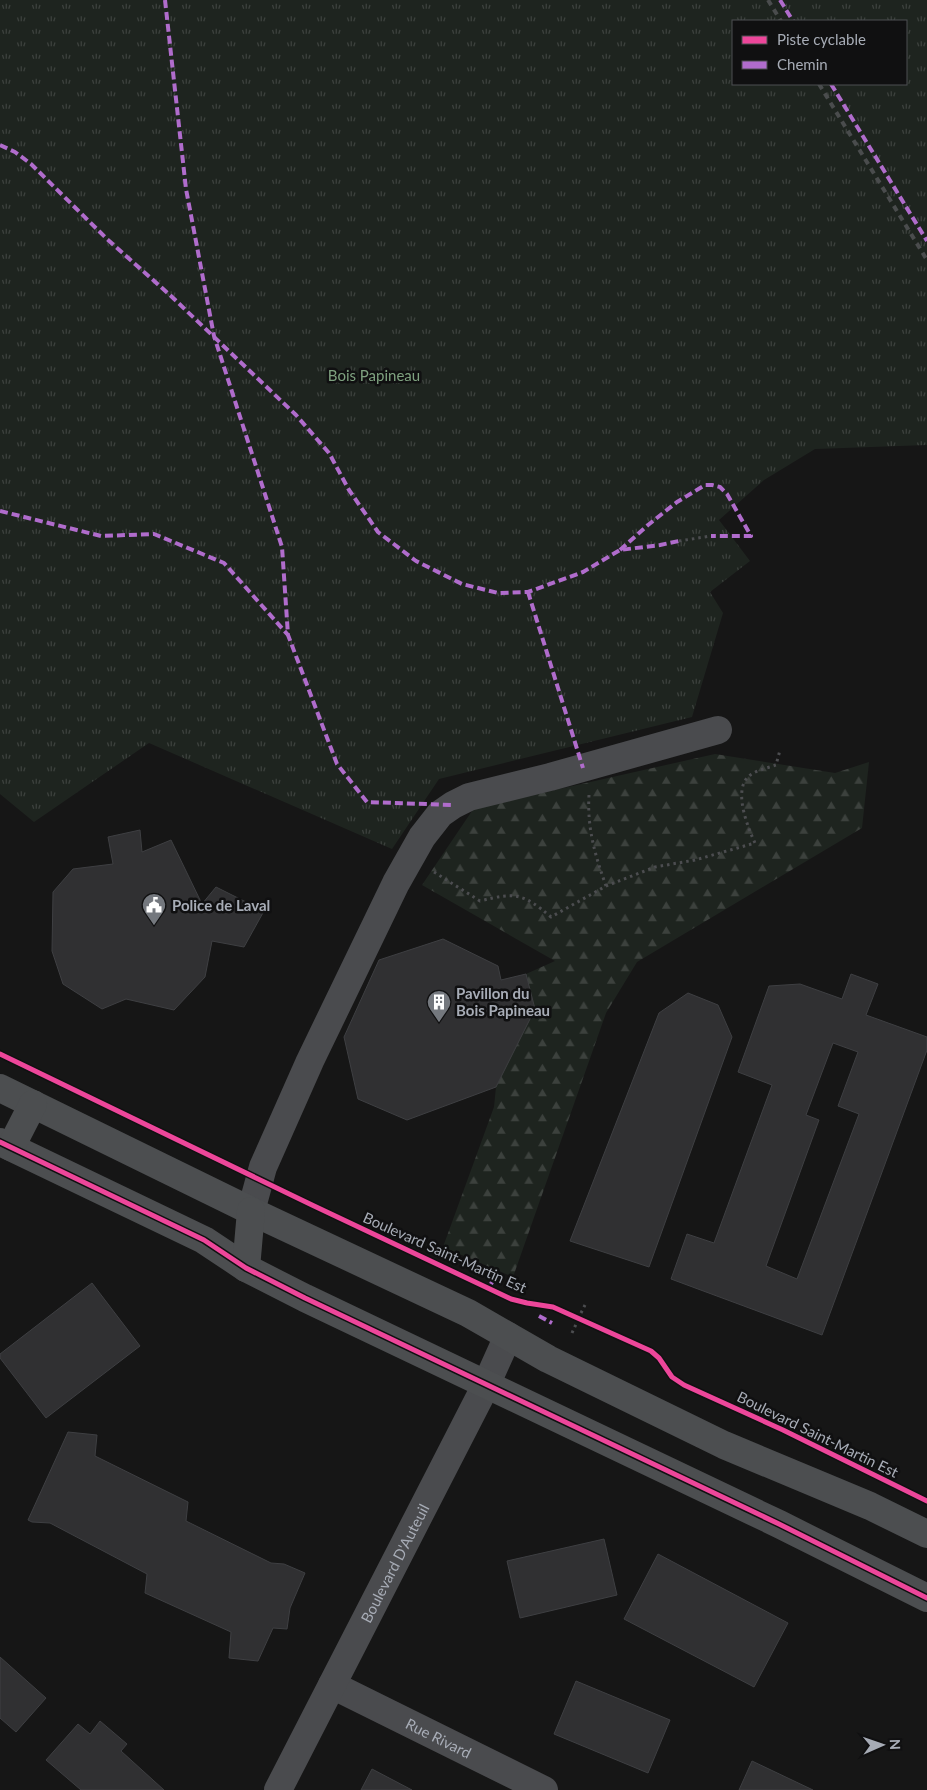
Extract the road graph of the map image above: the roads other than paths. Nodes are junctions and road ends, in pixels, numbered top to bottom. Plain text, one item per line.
1 (718, 730) dead end
2 (0, 1088) edge
3 (33, 1104) junction
4 (6, 1144) edge
5 (251, 1210) junction
6 (246, 1268) junction
7 (508, 1336) junction
8 (486, 1385) junction
9 (927, 1534) edge
10 (927, 1598) edge
11 (332, 1685) junction
12 (278, 1790) edge
13 (544, 1790) edge

1 - 5 street
2 - 3 main road
3 - 4 main road
3 - 5 main road
4 - 6 main road
5 - 6 main road
5 - 7 main road
6 - 8 main road
7 - 8 street, Boulevard D'Auteuil
7 - 9 main road
8 - 10 main road
8 - 11 street, Boulevard D'Auteuil
11 - 12 street, Boulevard D'Auteuil
11 - 13 street, Rue Rivard

